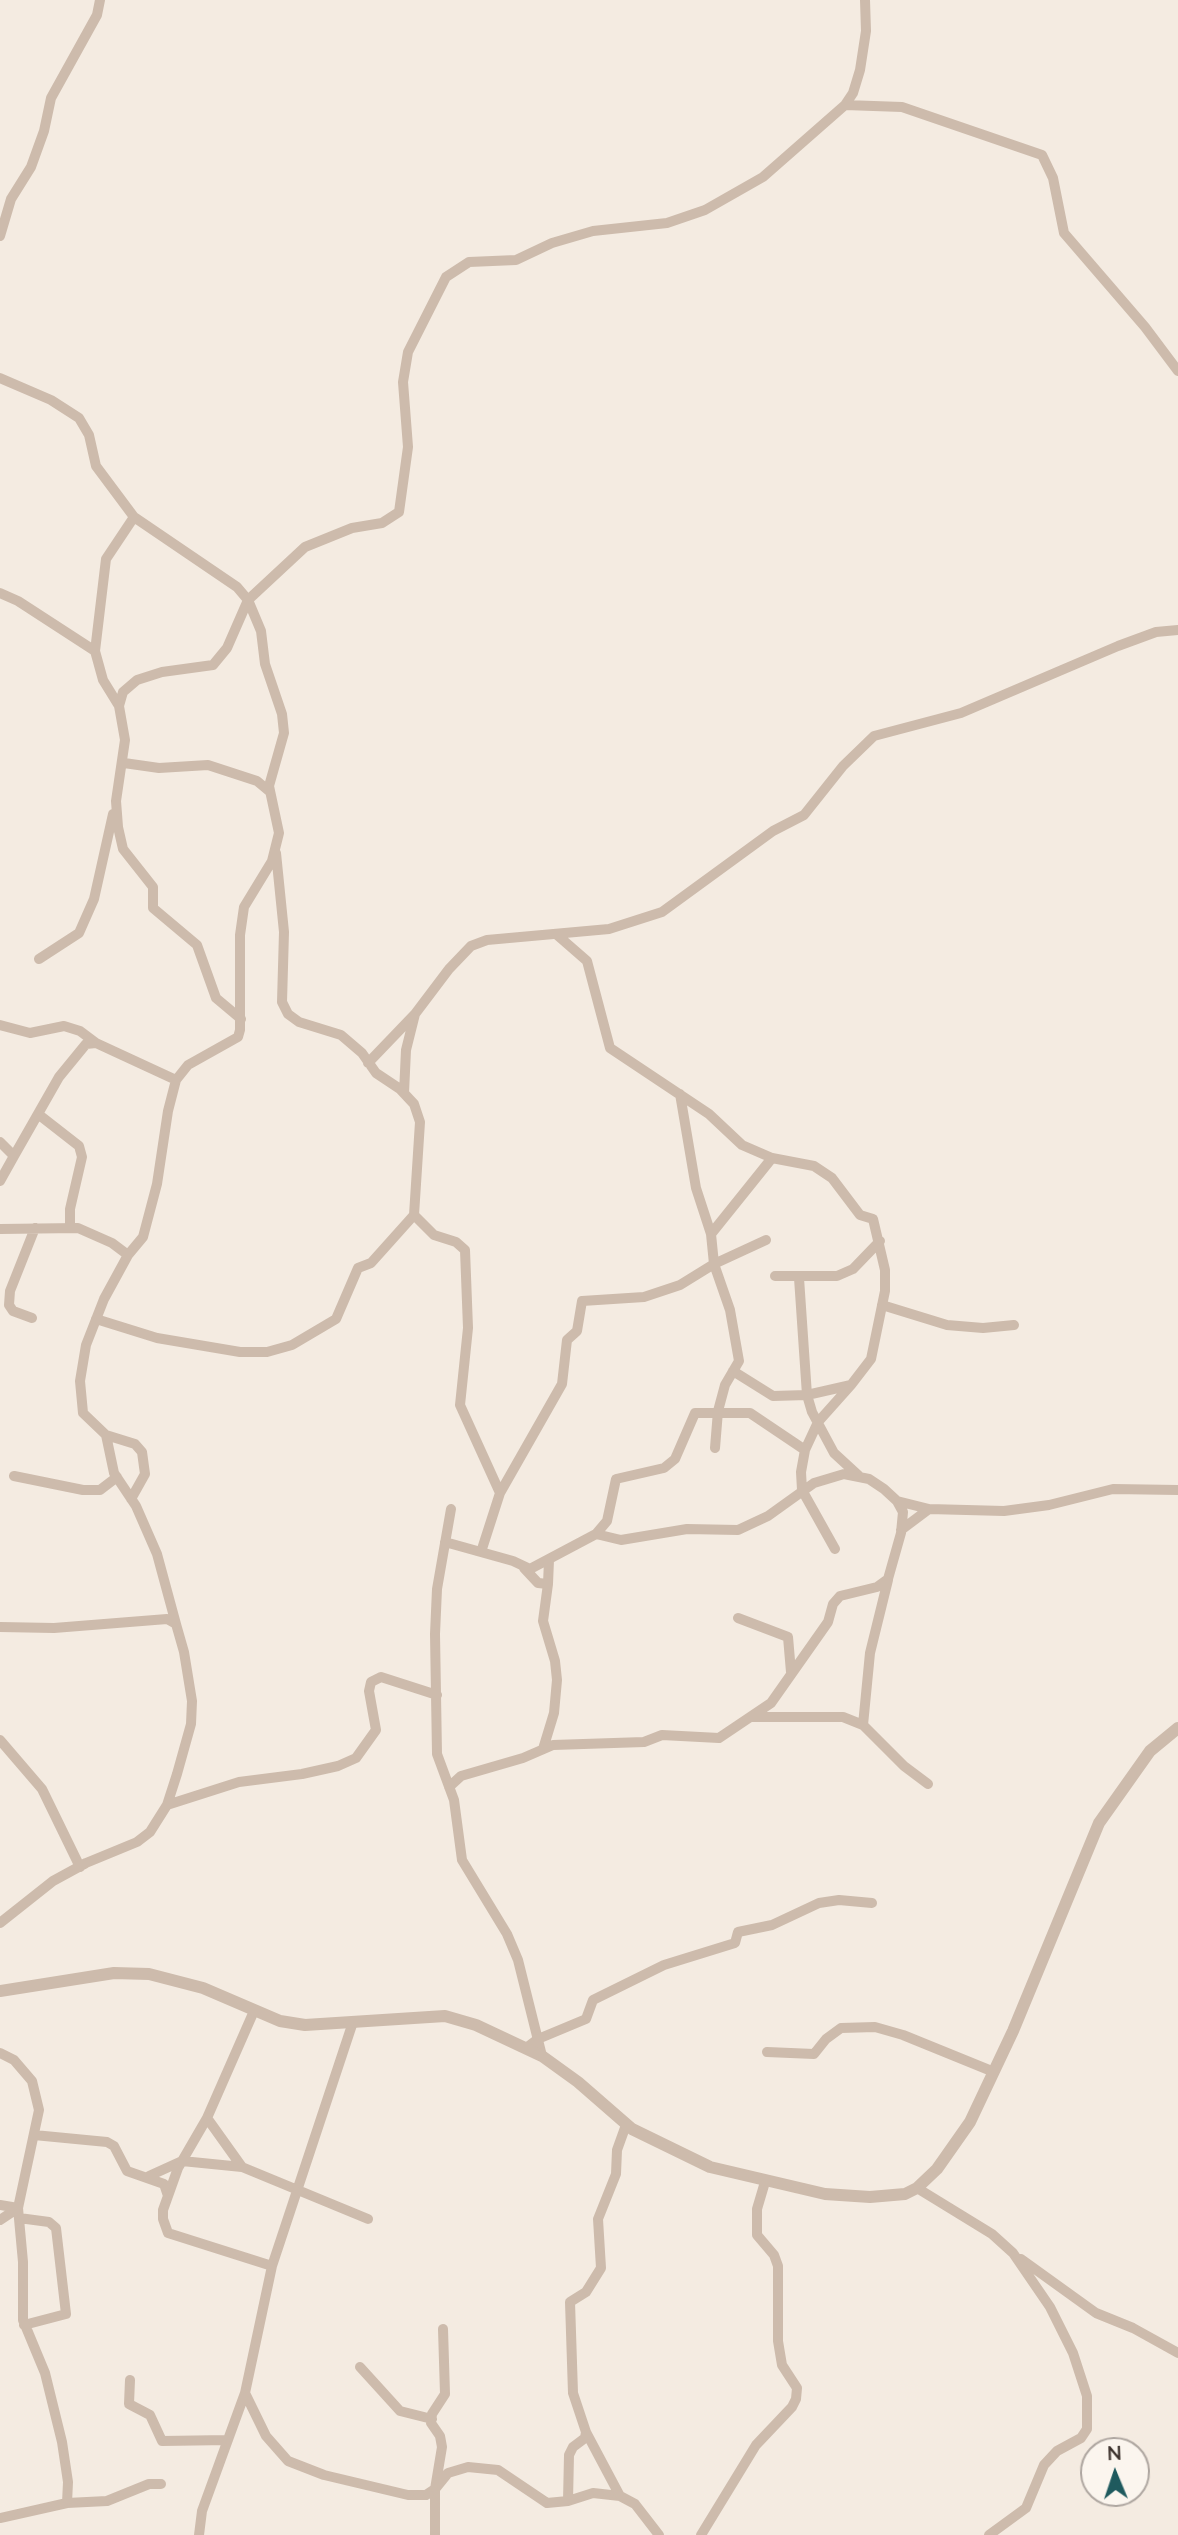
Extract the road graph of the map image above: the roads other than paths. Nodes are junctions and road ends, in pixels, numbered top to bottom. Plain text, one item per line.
1 (100, 0) edge
2 (865, 0) edge
3 (845, 104) junction
4 (0, 236) edge
5 (1178, 371) edge
6 (0, 378) edge
7 (134, 517) junction
8 (0, 593) edge
9 (248, 600) junction
10 (1178, 624) edge
11 (1178, 630) edge
12 (1156, 632) junction
13 (95, 652) junction
14 (119, 706) junction
15 (124, 763) junction
16 (269, 791) junction
17 (116, 801) junction
18 (275, 847) junction
19 (556, 934) junction
20 (39, 959) dead end
21 (415, 1014) junction
22 (241, 1018) junction
23 (0, 1025) edge
24 (96, 1043) junction
25 (368, 1062) junction
26 (176, 1080) junction
27 (404, 1093) junction
28 (680, 1094) junction
29 (38, 1114) junction
30 (0, 1142) edge
31 (14, 1156) junction
32 (772, 1158) junction
33 (0, 1181) edge
34 (414, 1215) junction
35 (35, 1227) junction
36 (70, 1227) junction
37 (0, 1229) edge
38 (711, 1234) junction
39 (765, 1240) dead end
40 (880, 1241) junction
41 (128, 1255) junction
42 (714, 1264) junction
43 (775, 1276) dead end
44 (799, 1278) junction
45 (882, 1305) junction
46 (32, 1318) dead end
47 (96, 1319) junction
48 (1014, 1325) dead end
49 (733, 1371) junction
50 (851, 1385) junction
51 (807, 1395) junction
52 (718, 1411) junction
53 (818, 1422) junction
54 (106, 1435) junction
55 (715, 1448) dead end
56 (805, 1450) junction
57 (14, 1476) dead end
58 (117, 1477) junction
59 (861, 1478) junction
60 (802, 1490) junction
61 (1178, 1490) edge
62 (500, 1493) junction
63 (131, 1499) junction
64 (897, 1501) junction
65 (929, 1508) junction
66 (450, 1509) dead end
67 (901, 1530) junction
68 (596, 1534) junction
69 (445, 1542) junction
70 (835, 1549) dead end
71 (481, 1552) junction
72 (549, 1560) junction
73 (524, 1568) junction
74 (888, 1579) junction
75 (548, 1584) junction
76 (738, 1618) dead end
77 (176, 1624) junction
78 (0, 1627) edge
79 (791, 1672) junction
80 (437, 1695) junction
81 (752, 1717) junction
82 (863, 1725) junction
83 (1178, 1728) edge
84 (0, 1740) edge
85 (543, 1749) junction
86 (928, 1784) dead end
87 (449, 1787) junction
88 (167, 1805) junction
89 (80, 1867) junction
90 (872, 1903) dead end
91 (0, 1923) edge
92 (0, 1991) edge
93 (254, 2011) junction
94 (353, 2022) junction
95 (538, 2039) junction
96 (526, 2048) junction
97 (768, 2052) dead end
98 (0, 2053) edge
99 (542, 2056) junction
100 (994, 2072) junction
101 (207, 2118) junction
102 (626, 2125) junction
103 (34, 2135) junction
104 (182, 2161) junction
105 (242, 2167) junction
106 (149, 2176) junction
107 (765, 2182) junction
108 (917, 2188) junction
109 (298, 2190) junction
110 (168, 2196) junction
111 (0, 2205) edge
112 (18, 2213) junction
113 (368, 2219) dead end
114 (0, 2220) edge
115 (1013, 2253) junction
116 (272, 2266) junction
117 (24, 2325) junction
118 (443, 2329) dead end
119 (1178, 2353) edge
120 (360, 2367) dead end
121 (130, 2380) dead end
122 (245, 2393) junction
123 (432, 2419) junction
124 (586, 2432) junction
125 (228, 2440) junction
126 (161, 2484) dead end
127 (435, 2489) junction
128 (620, 2496) junction
129 (568, 2501) junction
130 (67, 2503) junction
131 (0, 2518) edge
132 (199, 2535) edge
133 (435, 2535) edge
134 (659, 2535) edge
135 (701, 2535) edge
136 (989, 2535) edge

1 - 4 street
2 - 3 street
3 - 5 street
3 - 9 street
6 - 7 street
7 - 9 street
7 - 13 street
8 - 13 street
9 - 14 street
9 - 16 street
10 - 12 street
11 - 12 street
12 - 19 street
13 - 14 street
14 - 15 street
15 - 16 street
15 - 17 street
16 - 18 street
17 - 20 street
17 - 22 street
18 - 22 street
18 - 25 street
19 - 21 street
19 - 28 street
21 - 25 street
21 - 27 street
22 - 26 street
23 - 24 street
24 - 26 street
24 - 29 street
25 - 27 street
26 - 41 street
27 - 34 street
28 - 32 street
28 - 38 street
29 - 31 street
29 - 36 street
30 - 31 street
31 - 33 street
32 - 38 street
32 - 40 street
34 - 47 street
34 - 62 street
35 - 36 street
35 - 37 street
35 - 46 street
36 - 41 street
38 - 42 street
39 - 42 street
40 - 44 street
40 - 45 street
41 - 47 street
42 - 49 street
42 - 62 street
43 - 44 street
44 - 51 street
45 - 48 street
45 - 50 street
47 - 54 street
49 - 51 street
49 - 52 street
50 - 51 street
50 - 53 street
51 - 53 street
52 - 55 street
52 - 56 street
52 - 68 street
53 - 56 street
53 - 59 street
54 - 58 street
54 - 63 street
56 - 60 street
57 - 58 street
58 - 63 street
59 - 60 street
59 - 64 street
60 - 68 street
60 - 70 street
61 - 65 street
62 - 71 street
63 - 77 street
64 - 65 street
64 - 67 street
65 - 67 street
66 - 69 street
67 - 74 street
68 - 72 street
69 - 71 street
69 - 80 street
71 - 73 street
72 - 73 street
72 - 75 street
73 - 75 street
74 - 79 street
74 - 82 street
75 - 85 street
76 - 79 street
77 - 78 street
77 - 88 street
79 - 81 street
80 - 87 street
80 - 88 street
81 - 82 street
81 - 85 street
82 - 86 street
83 - 100 street
84 - 89 street
85 - 87 street
87 - 95 street
88 - 89 street
89 - 91 street
90 - 95 street
92 - 93 street
93 - 94 street
93 - 101 street
94 - 96 street
94 - 109 street
95 - 96 street
95 - 99 street
96 - 99 street
97 - 100 street
98 - 103 street
99 - 102 street
100 - 108 street
101 - 104 street
101 - 105 street
102 - 107 street
102 - 124 street
103 - 106 street
103 - 112 street
104 - 105 street
104 - 106 street
104 - 110 street
105 - 109 street
106 - 110 street
107 - 108 street
107 - 135 street
108 - 115 street
109 - 113 street
109 - 116 street
110 - 116 street
111 - 112 street
112 - 114 street
112 - 117 street
112 - 117 street
115 - 119 street
115 - 136 street
116 - 122 street
117 - 130 street
118 - 123 street
120 - 123 street
121 - 125 street
122 - 125 street
122 - 127 street
123 - 127 street
124 - 128 street
124 - 129 street
125 - 132 street
126 - 130 street
127 - 129 street
127 - 133 street
128 - 129 street
128 - 134 street
130 - 131 street

